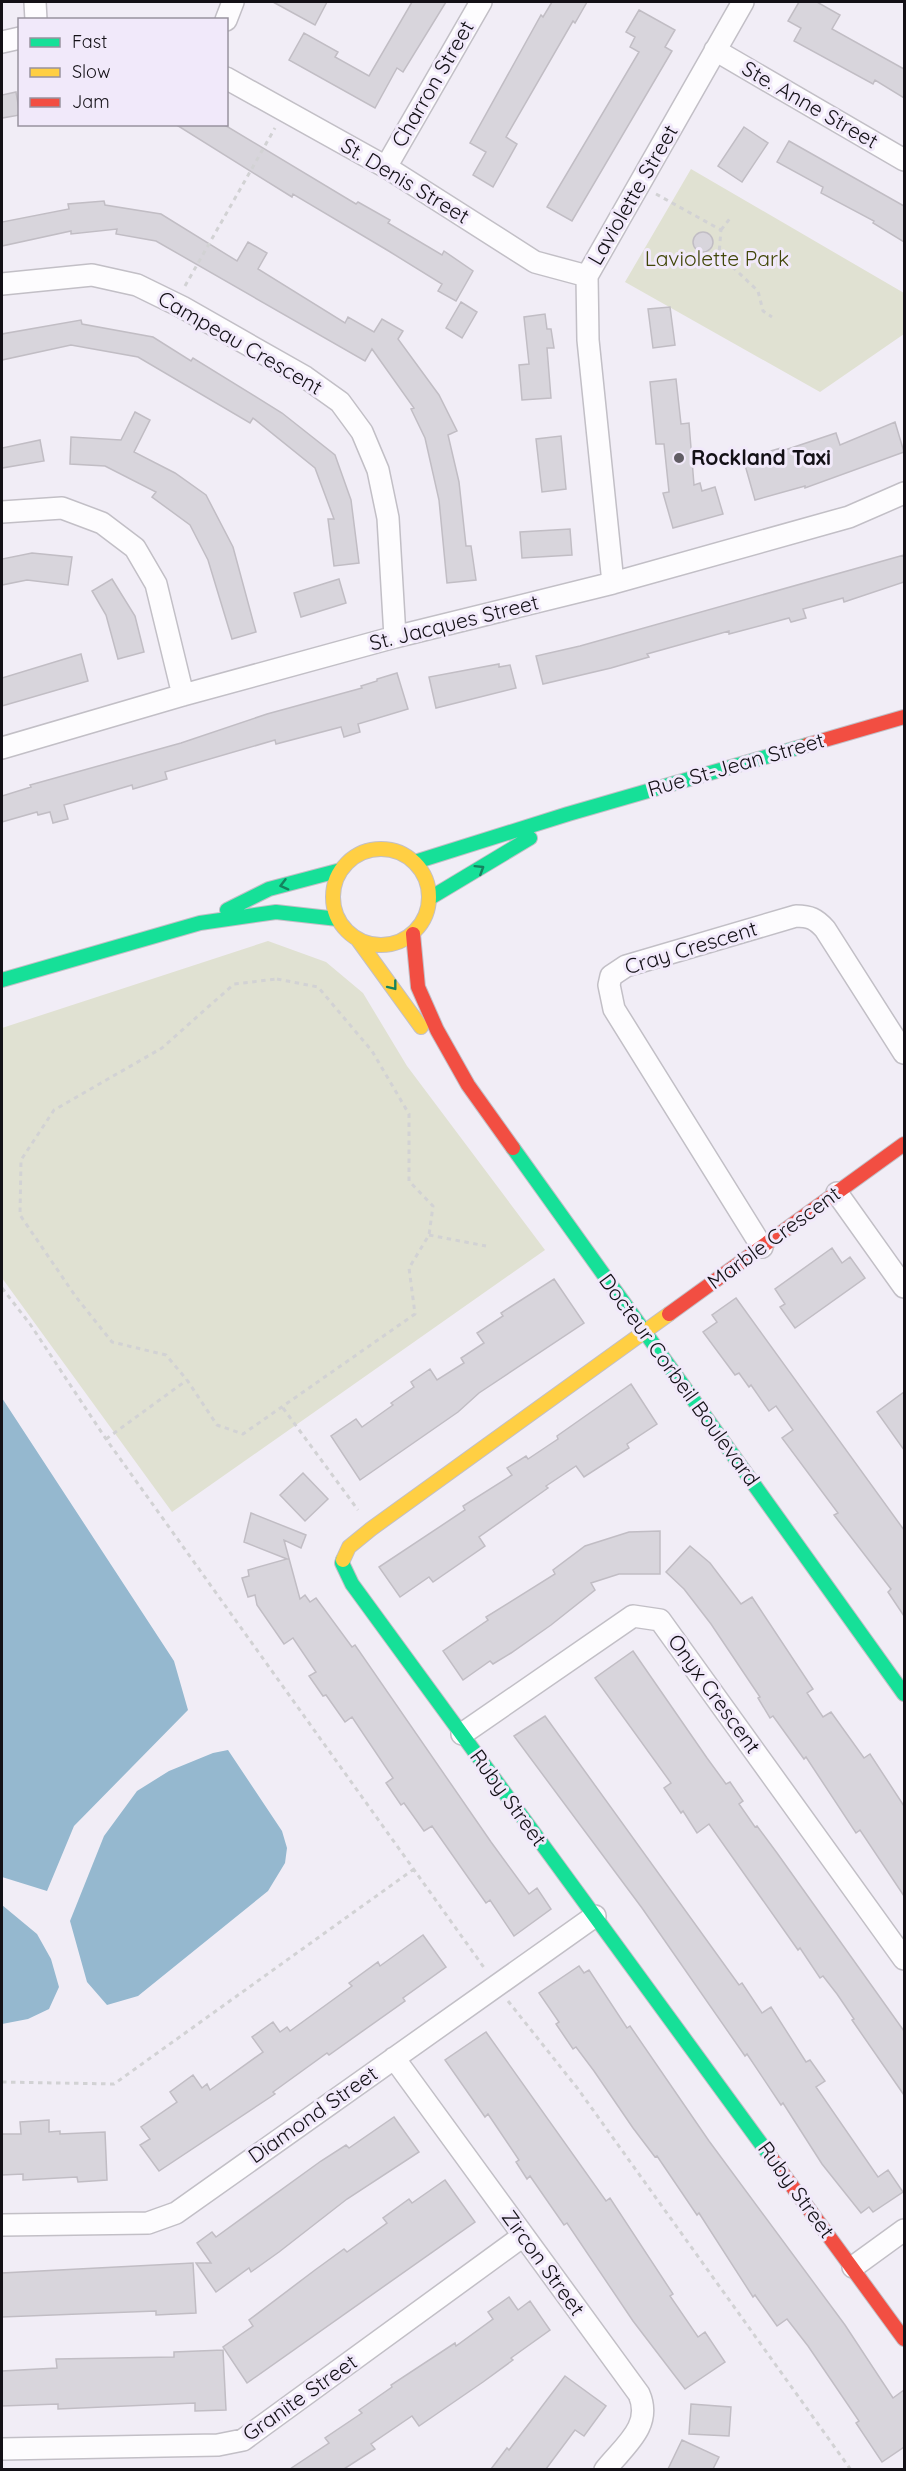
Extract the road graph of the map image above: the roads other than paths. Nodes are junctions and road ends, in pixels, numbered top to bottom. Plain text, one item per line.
1 (35, 2) edge
2 (233, 2) edge
3 (481, 2) edge
4 (743, 2) edge
5 (36, 18) edge
6 (227, 18) edge
7 (18, 38) edge
8 (2, 42) edge
9 (715, 50) junction
10 (228, 79) edge
11 (904, 160) edge
12 (386, 167) junction
13 (587, 276) junction
14 (2, 284) edge
15 (904, 493) edge
16 (2, 512) edge
17 (613, 584) junction
18 (395, 637) junction
19 (183, 695) junction
20 (904, 717) edge
21 (2, 748) edge
22 (568, 814) junction
23 (415, 862) junction
24 (341, 870) junction
25 (430, 898) junction
26 (338, 919) junction
27 (200, 922) junction
28 (413, 934) junction
29 (358, 940) junction
30 (2, 980) edge
31 (904, 1053) edge
32 (455, 1065) junction
33 (904, 1144) edge
34 (837, 1193) junction
35 (762, 1247) junction
36 (904, 1287) edge
37 (644, 1333) junction
38 (904, 1694) edge
39 (462, 1734) junction
40 (595, 1916) junction
41 (904, 1959) edge
42 (394, 2058) junction
43 (2, 2225) edge
44 (904, 2230) edge
45 (523, 2236) junction
46 (852, 2268) junction
47 (904, 2338) edge
48 (2, 2449) edge
49 (605, 2469) edge

1 - 5 street
2 - 6 street
3 - 12 street, Charron Street
4 - 9 street, Laviolette Street
7 - 8 street
9 - 11 street, Ste. Anne Street
9 - 13 street, Laviolette Street
10 - 12 street, St. Denis Street
12 - 13 street, St. Denis Street
13 - 17 street, Laviolette Street
14 - 18 street, Campeau Crescent
15 - 17 street, St. Jacques Street
16 - 19 street
17 - 18 street, St. Jacques Street
18 - 19 street, St. Jacques Street
19 - 21 street, St. Jacques Street
20 - 22 street, Rue St-Jean Street
22 - 23 street, Rue St-Jean Street
25 -> 22 street, Rue St-Jean Street
23 - 24 street
23 - 25 street
24 - 26 street
24 -> 27 street
25 - 28 street
26 - 27 street
26 - 29 street
27 - 30 street
28 - 29 street
28 - 32 street, Docteur Corbeil Boulevard
29 -> 32 street, Docteur Corbeil Boulevard
31 - 35 street, Cray Crescent
32 - 37 street, Docteur Corbeil Boulevard
33 - 34 street, Marble Crescent
34 - 35 street, Marble Crescent
34 - 36 street
35 - 37 street, Marble Crescent
37 - 38 street, Docteur Corbeil Boulevard
37 - 39 street, Ruby Street
39 - 40 street, Ruby Street
39 - 41 street, Onyx Crescent
40 - 42 street, Diamond Street
40 - 46 street, Ruby Street
42 - 43 street, Diamond Street
42 - 45 street, Zircon Street
44 - 46 street
45 - 48 street, Granite Street
45 - 49 street, Zircon Street
46 - 47 street, Ruby Street

